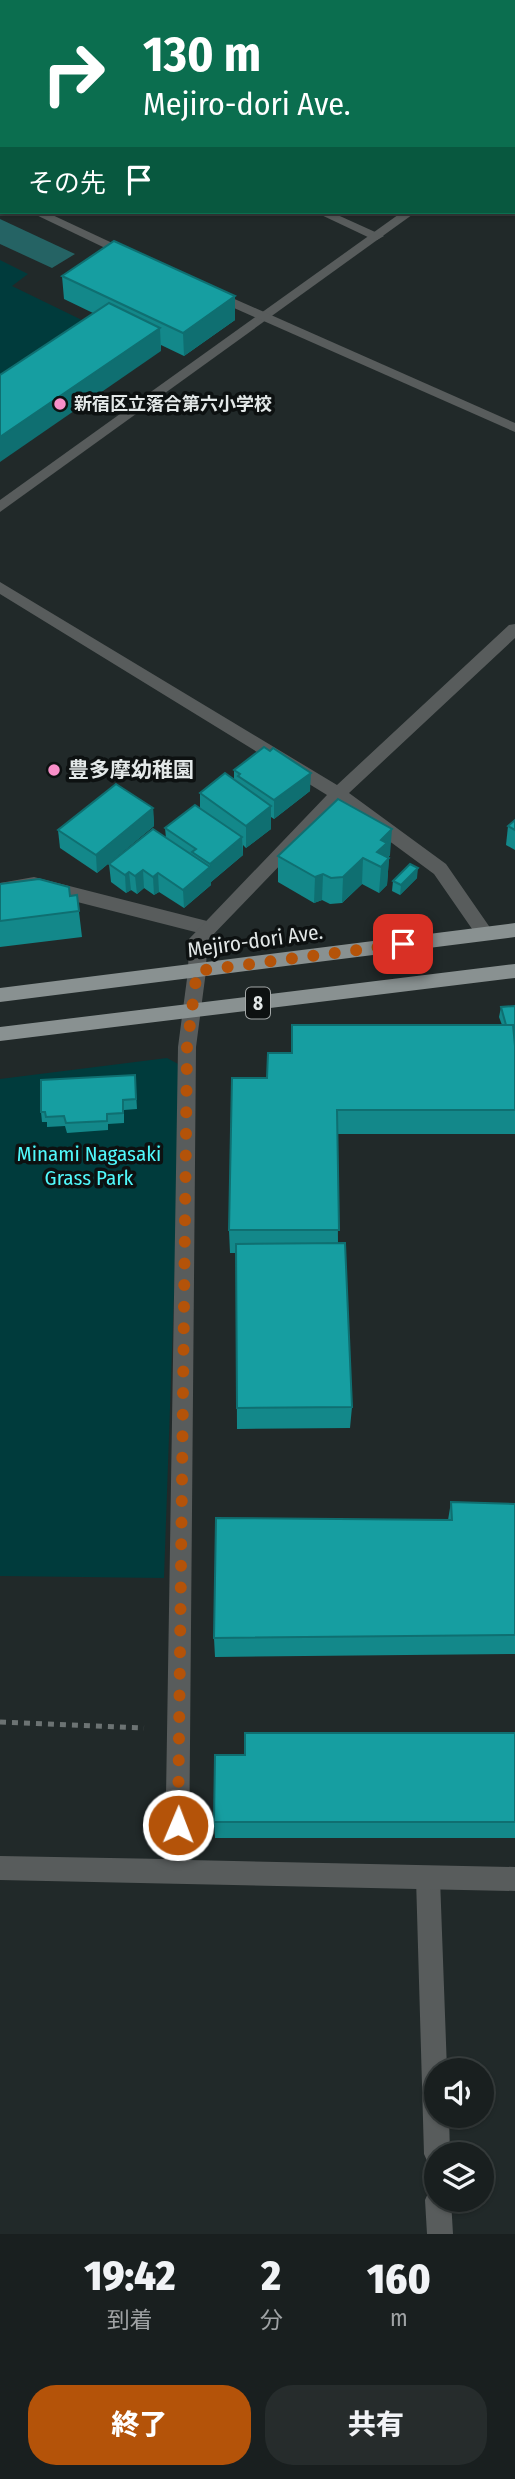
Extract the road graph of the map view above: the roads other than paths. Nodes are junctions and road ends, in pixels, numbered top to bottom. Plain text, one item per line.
1 (44, 214) edge
2 (326, 214) edge
3 (407, 214) edge
4 (377, 236) junction
5 (140, 260) edge
6 (202, 288) edge
7 (265, 317) junction
8 (515, 428) edge
9 (0, 506) edge
10 (0, 587) edge
11 (511, 638) edge
12 (338, 793) junction
13 (0, 890) edge
14 (207, 928) junction
15 (515, 930) edge
16 (485, 934) junction
17 (197, 971) junction
18 (515, 971) edge
19 (0, 995) edge
20 (190, 1011) junction
21 (0, 1034) edge
22 (0, 1868) edge
23 (177, 1872) junction
24 (428, 1878) junction
25 (515, 1879) edge
26 (437, 2142) edge
27 (439, 2212) edge
28 (440, 2234) edge

1 - 5 street
2 - 4 street
3 - 4 street
4 - 7 street
6 - 7 street
7 - 8 street
7 - 9 street
10 - 12 street
11 - 12 street
12 - 14 street
12 - 16 street
13 - 14 street
14 - 17 street
15 - 16 main road, Mejiro-dori Ave. / 8
16 - 17 main road, Mejiro-dori Ave. / 8
17 - 19 main road, Mejiro-dori Ave. / 8
17 - 20 street
18 - 20 main road, 8
20 - 21 main road, 8
20 - 23 street
22 - 23 street
23 - 24 street
24 - 25 street
24 - 26 street
27 - 28 street

